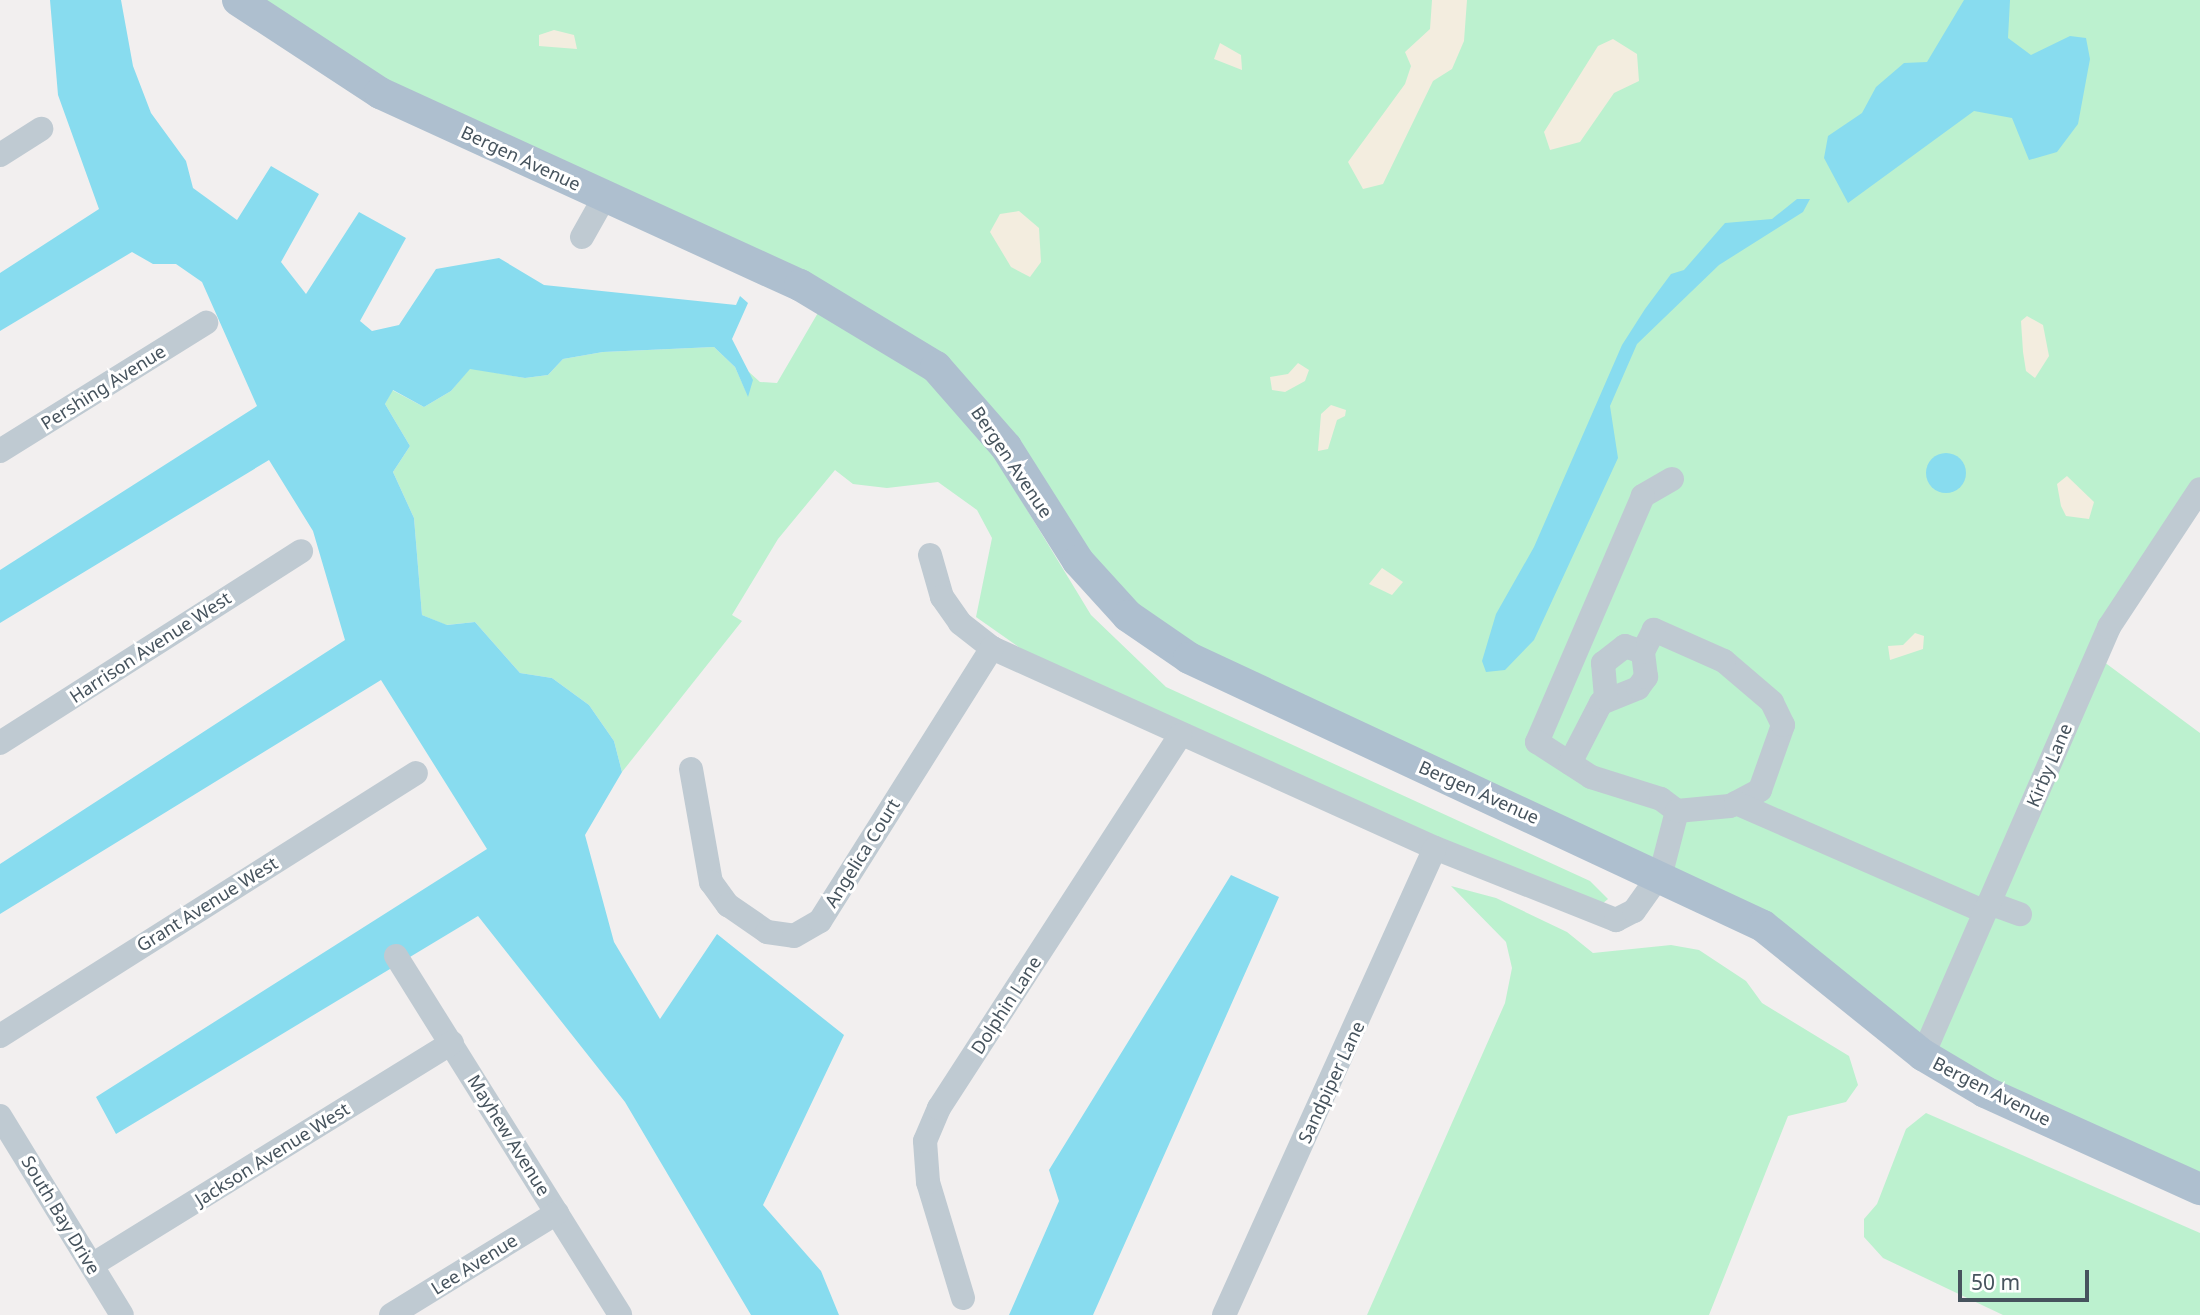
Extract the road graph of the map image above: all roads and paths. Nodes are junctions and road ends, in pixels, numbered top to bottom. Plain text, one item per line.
1 (238, 0) edge
2 (41, 129) dead end
3 (0, 155) edge
4 (605, 196) junction
5 (582, 237) dead end
6 (206, 323) dead end
7 (0, 451) edge
8 (1671, 479) dead end
9 (2200, 489) edge
10 (301, 551) dead end
11 (930, 555) dead end
12 (992, 648) junction
13 (1643, 652) junction
14 (1606, 699) junction
15 (1180, 735) junction
16 (0, 743) edge
17 (1570, 763) junction
18 (691, 769) dead end
19 (416, 773) dead end
20 (1736, 803) junction
21 (1677, 811) junction
22 (1435, 848) junction
23 (1661, 873) junction
24 (1987, 907) junction
25 (2020, 914) dead end
26 (396, 956) dead end
27 (0, 1036) edge
28 (452, 1043) junction
29 (1923, 1055) junction
30 (0, 1116) edge
31 (2200, 1189) edge
32 (557, 1213) junction
33 (92, 1265) junction
34 (962, 1298) dead end
35 (121, 1315) edge
36 (391, 1315) edge
37 (620, 1315) edge
38 (1224, 1315) edge

1 - 4 main road, Bergen Avenue
2 - 3 street
4 - 5 street
4 - 23 main road, Bergen Avenue
6 - 7 street, Pershing Avenue
8 - 17 street
9 - 24 street, Kirby Lane
10 - 16 street, Harrison Avenue West
11 - 12 street
12 - 15 street
12 - 18 street, Angelica Court
13 - 14 street
13 - 14 street
13 - 20 street
14 - 17 street
15 - 22 street
15 - 34 street, Dolphin Lane
17 - 21 street
19 - 27 street, Grant Avenue West
20 - 21 street
20 - 24 street
21 - 23 street
22 - 23 street
22 - 38 street, Sandpiper Lane
23 - 29 main road, Bergen Avenue
24 - 25 street
24 - 29 street, Kirby Lane
26 - 28 street, Mayhew Avenue
28 - 32 street, Mayhew Avenue
28 - 33 street, Jackson Avenue West
29 - 31 main road, Bergen Avenue
30 - 33 street, South Bay Drive
32 - 36 street, Lee Avenue
32 - 37 street, Mayhew Avenue
33 - 35 street, South Bay Drive

